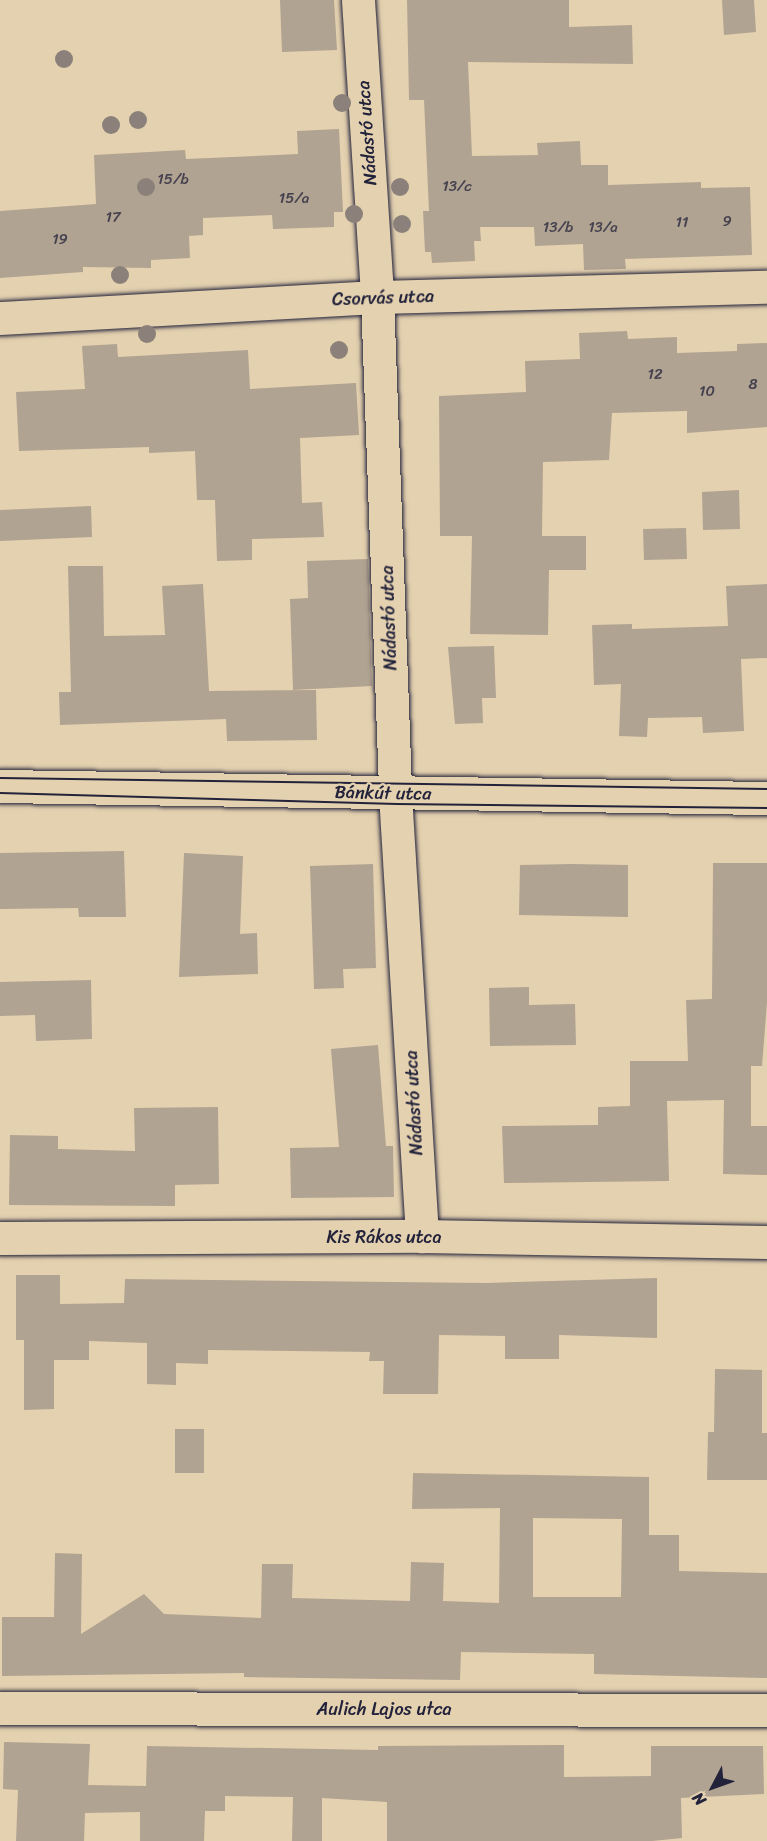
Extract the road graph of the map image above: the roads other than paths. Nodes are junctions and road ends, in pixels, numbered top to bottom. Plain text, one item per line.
1 (358, 0) edge
2 (767, 287) edge
3 (377, 297) junction
4 (0, 318) edge
5 (0, 786) edge
6 (395, 794) junction
7 (767, 798) edge
8 (422, 1236) junction
9 (0, 1238) edge
10 (767, 1242) edge
11 (0, 1708) edge
12 (767, 1710) edge

1 - 3 street, Nádastó utca
2 - 3 street, Csorvás utca
3 - 4 street, Csorvás utca
3 - 6 street, Nádastó utca
5 - 6 street, Bánkút utca
6 - 7 street, Bánkút utca
6 - 8 street, Nádastó utca
8 - 9 street, Kis Rákos utca
8 - 10 street, Kis Rákos utca
11 - 12 street, Aulich Lajos utca

